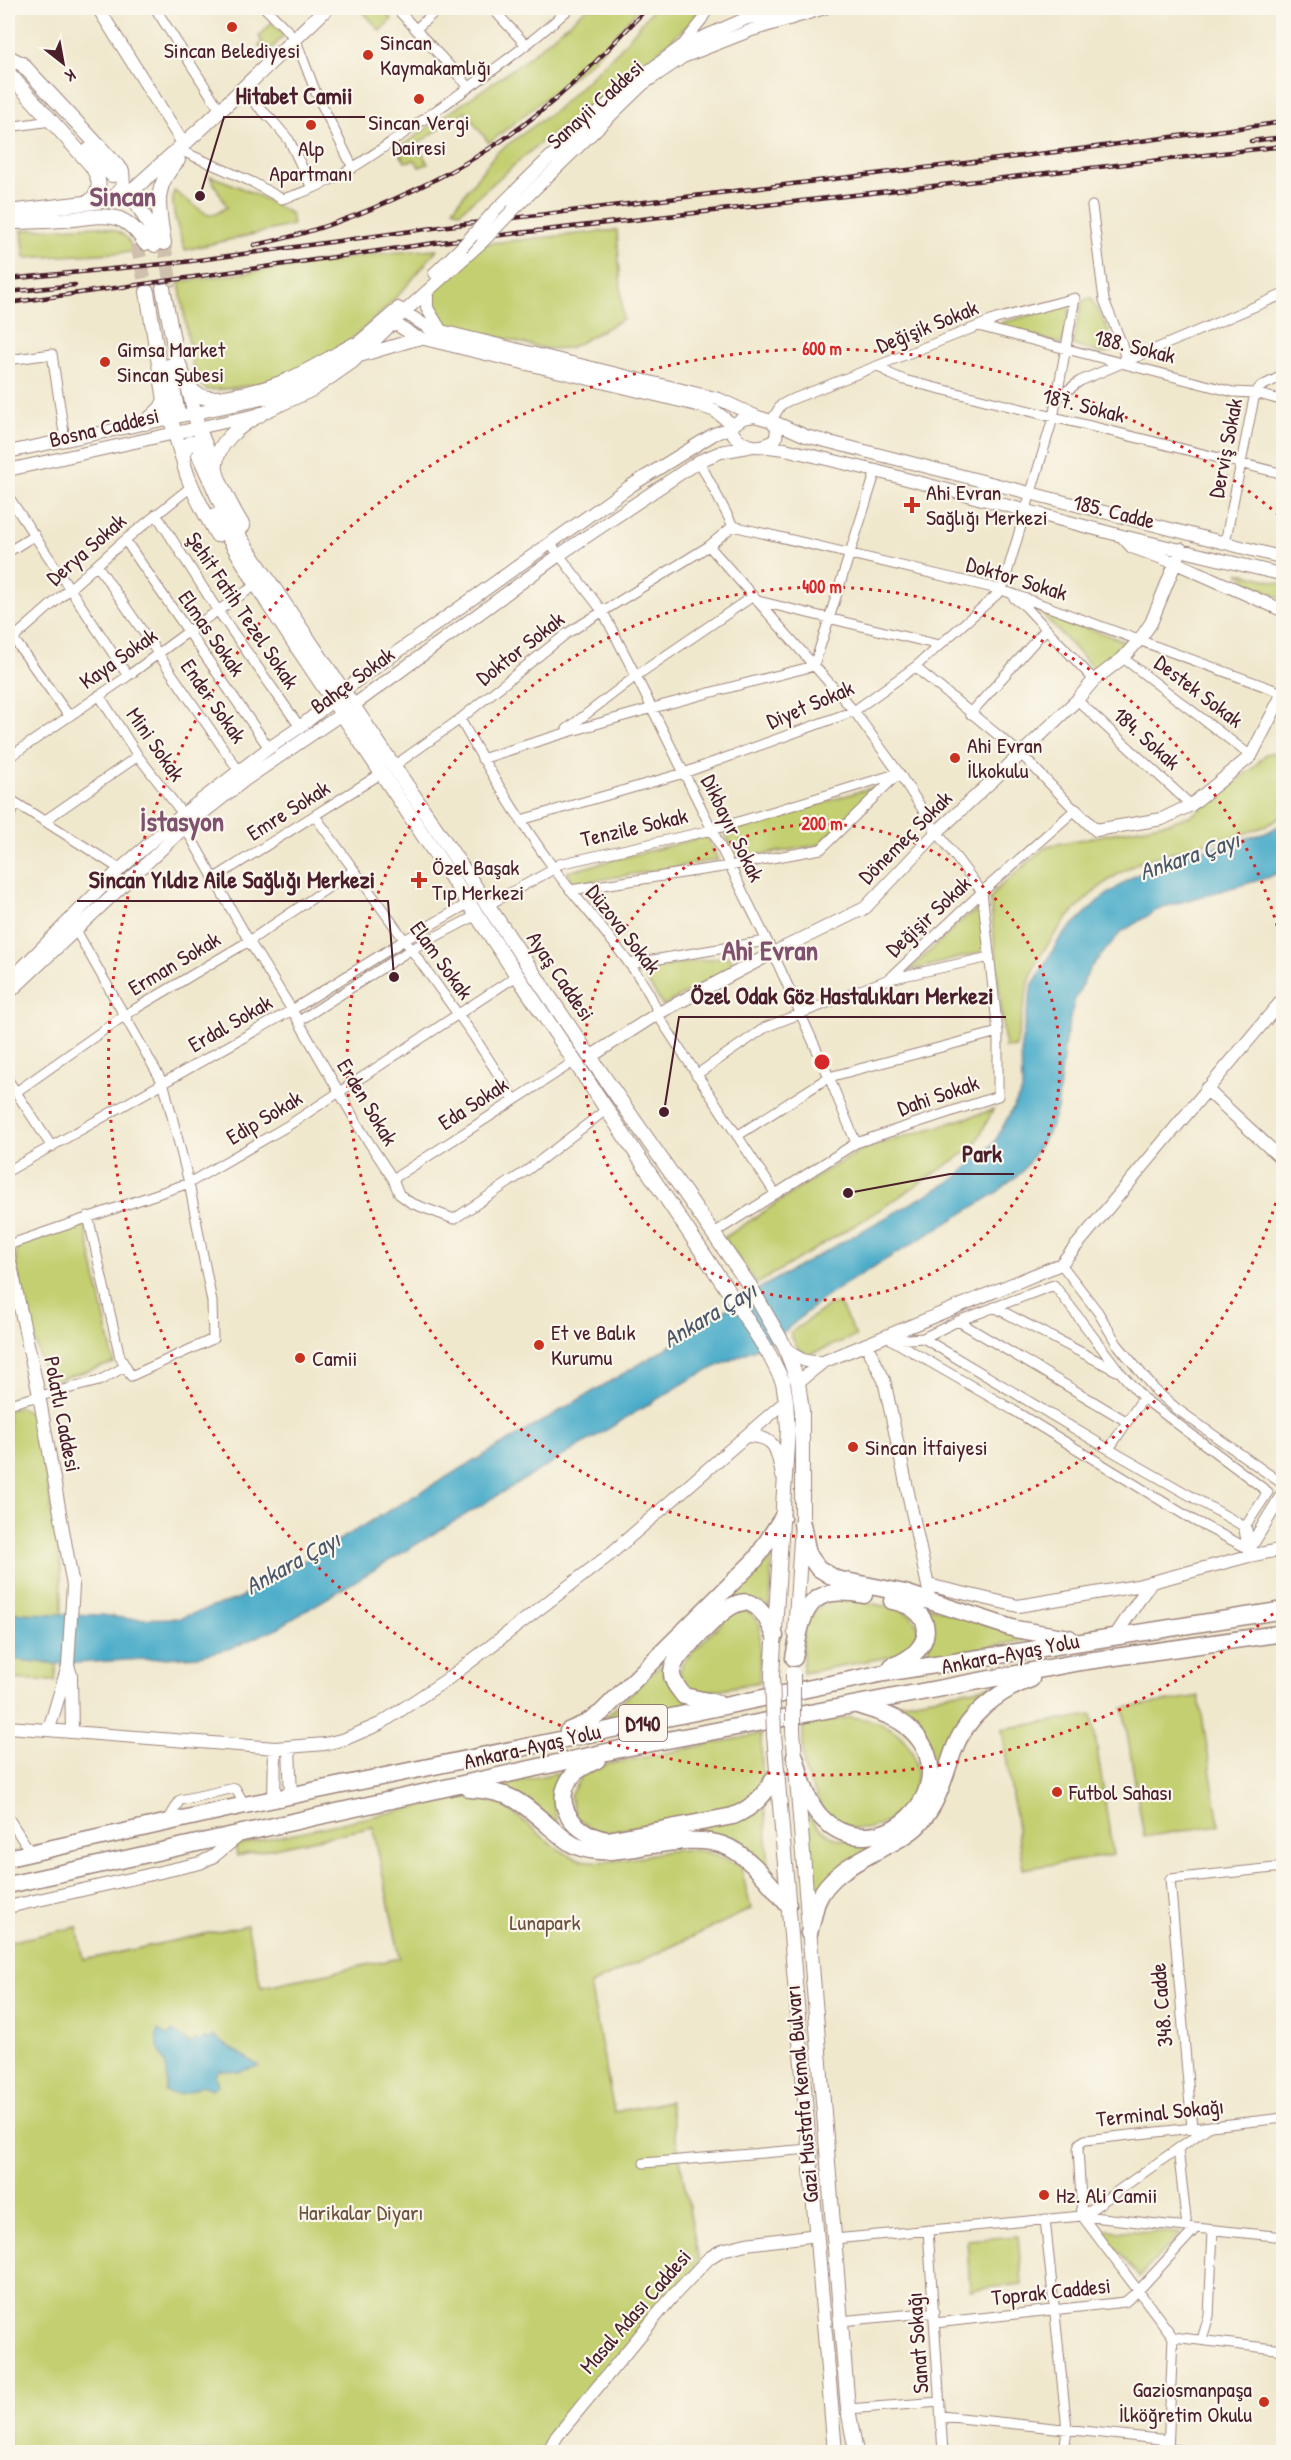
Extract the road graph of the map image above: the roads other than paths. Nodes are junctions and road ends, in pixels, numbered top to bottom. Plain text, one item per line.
1 (98, 8) edge
2 (155, 8) edge
3 (265, 8) edge
4 (327, 8) edge
5 (396, 8) edge
6 (439, 8) edge
7 (492, 8) edge
8 (570, 8) edge
9 (709, 8) edge
10 (757, 8) edge
11 (791, 8) edge
12 (825, 8) edge
13 (744, 19) junction
14 (416, 29) junction
15 (295, 38) junction
16 (525, 44) junction
17 (681, 47) junction
18 (8, 59) edge
19 (8, 69) edge
20 (469, 87) junction
21 (241, 90) junction
22 (220, 110) junction
23 (51, 121) junction
24 (8, 127) edge
25 (201, 129) junction
26 (182, 146) junction
27 (353, 168) junction
28 (117, 173) junction
29 (312, 188) junction
30 (111, 200) junction
31 (89, 202) junction
32 (136, 202) dead end
33 (1092, 206) dead end
34 (8, 212) edge
35 (8, 222) edge
36 (150, 244) junction
37 (159, 289) junction
38 (427, 292) junction
39 (1284, 294) edge
40 (400, 311) junction
41 (390, 320) junction
42 (978, 326) junction
43 (441, 331) junction
44 (420, 338) junction
45 (1067, 350) junction
46 (356, 351) junction
47 (176, 357) junction
48 (8, 360) edge
49 (1126, 363) junction
50 (879, 366) junction
51 (1284, 375) edge
52 (186, 379) junction
53 (1255, 393) junction
54 (1056, 399) junction
55 (165, 400) junction
56 (1284, 401) edge
57 (181, 411) junction
58 (261, 414) junction
59 (758, 417) junction
60 (1053, 418) junction
61 (772, 422) junction
62 (145, 423) junction
63 (733, 426) junction
64 (198, 427) junction
65 (175, 432) junction
66 (65, 440) junction
67 (757, 446) junction
68 (8, 452) edge
69 (195, 455) junction
70 (699, 461) junction
71 (1242, 464) junction
72 (8, 470) edge
73 (216, 470) junction
74 (876, 471) junction
75 (1284, 474) edge
76 (192, 486) junction
77 (1029, 494) junction
78 (8, 496) edge
79 (1025, 510) junction
80 (156, 514) junction
81 (733, 526) junction
82 (35, 535) junction
83 (1122, 536) junction
84 (125, 540) junction
85 (550, 543) junction
86 (1225, 543) junction
87 (709, 546) junction
88 (1181, 549) junction
89 (8, 552) edge
90 (559, 555) junction
91 (850, 555) junction
92 (1284, 558) edge
93 (1176, 563) junction
94 (97, 565) junction
95 (1284, 576) edge
96 (71, 588) junction
97 (250, 589) junction
98 (1002, 590) junction
99 (755, 598) junction
100 (274, 601) junction
101 (218, 611) junction
102 (1284, 611) edge
103 (603, 612) junction
104 (829, 619) junction
105 (1046, 629) junction
106 (187, 632) junction
107 (9, 638) edge
108 (1140, 639) junction
109 (939, 645) junction
110 (158, 655) junction
111 (1123, 658) junction
112 (814, 666) junction
113 (915, 667) junction
114 (128, 676) junction
115 (636, 676) junction
116 (1094, 680) junction
117 (1283, 692) edge
118 (99, 695) junction
119 (338, 695) junction
120 (1077, 700) junction
121 (651, 708) junction
122 (348, 709) junction
123 (854, 711) junction
124 (970, 714) junction
125 (69, 716) junction
126 (460, 719) junction
127 (300, 727) junction
128 (563, 732) junction
129 (269, 748) junction
130 (1021, 754) junction
131 (138, 756) junction
132 (1251, 756) junction
133 (8, 758) edge
134 (482, 759) junction
135 (388, 769) junction
136 (239, 771) junction
137 (684, 773) junction
138 (899, 773) junction
139 (8, 798) edge
140 (1191, 805) junction
141 (12, 807) edge
142 (1075, 810) junction
143 (183, 814) junction
144 (315, 816) junction
145 (8, 818) edge
146 (521, 820) junction
147 (44, 821) junction
148 (185, 827) junction
149 (712, 830) junction
150 (937, 832) junction
151 (729, 866) junction
152 (120, 869) junction
153 (554, 869) junction
154 (353, 871) junction
155 (213, 879) junction
156 (570, 890) junction
157 (982, 892) junction
158 (488, 905) junction
159 (473, 909) junction
160 (73, 925) junction
161 (249, 941) junction
162 (403, 941) junction
163 (766, 941) junction
164 (410, 950) junction
165 (772, 953) junction
166 (990, 957) junction
167 (629, 964) junction
168 (518, 975) junction
169 (889, 979) junction
170 (8, 982) edge
171 (8, 994) edge
172 (1284, 998) edge
173 (292, 1010) junction
174 (801, 1013) junction
175 (657, 1014) junction
176 (125, 1015) junction
177 (457, 1015) junction
178 (299, 1021) junction
179 (998, 1032) junction
180 (590, 1057) junction
181 (575, 1061) junction
182 (696, 1075) junction
183 (829, 1077) junction
184 (8, 1080) edge
185 (164, 1084) junction
186 (1206, 1089) junction
187 (16, 1092) junction
188 (339, 1093) junction
189 (514, 1099) junction
190 (607, 1109) junction
191 (736, 1136) junction
192 (856, 1143) junction
193 (52, 1147) junction
194 (1284, 1161) edge
195 (8, 1171) edge
196 (393, 1179) junction
197 (189, 1183) junction
198 (775, 1193) junction
199 (88, 1216) junction
200 (714, 1233) junction
201 (8, 1245) edge
202 (8, 1252) edge
203 (1061, 1264) junction
204 (994, 1307) junction
205 (958, 1321) junction
206 (889, 1338) junction
207 (923, 1338) junction
208 (866, 1344) junction
209 (784, 1347) junction
210 (823, 1362) junction
211 (126, 1366) junction
212 (1120, 1372) junction
213 (798, 1382) junction
214 (39, 1395) junction
215 (1143, 1398) junction
216 (786, 1401) junction
217 (8, 1404) edge
218 (1126, 1421) junction
219 (747, 1436) junction
220 (1109, 1449) junction
221 (1284, 1485) edge
222 (784, 1490) junction
223 (1284, 1492) edge
224 (782, 1518) junction
225 (802, 1524) junction
226 (1245, 1527) junction
227 (1284, 1549) edge
228 (1249, 1552) junction
229 (1151, 1582) junction
230 (929, 1593) junction
231 (1284, 1610) edge
232 (1284, 1633) edge
233 (1115, 1635) junction
234 (775, 1636) junction
235 (1085, 1640) junction
236 (1080, 1662) junction
237 (68, 1665) junction
238 (794, 1666) junction
239 (855, 1679) junction
240 (738, 1703) junction
241 (856, 1705) junction
242 (8, 1726) edge
243 (50, 1729) junction
244 (72, 1732) junction
245 (539, 1744) junction
246 (275, 1748) junction
247 (289, 1748) junction
248 (625, 1748) junction
249 (795, 1757) junction
250 (777, 1774) junction
251 (274, 1780) junction
252 (290, 1780) junction
253 (448, 1788) junction
254 (291, 1797) junction
255 (274, 1801) junction
256 (8, 1817) edge
257 (243, 1831) junction
258 (32, 1853) junction
259 (10, 1856) edge
260 (1284, 1867) edge
261 (8, 1885) edge
262 (789, 1905) junction
263 (8, 1907) edge
264 (809, 1933) junction
265 (1284, 2118) edge
266 (1211, 2126) junction
267 (1192, 2128) junction
268 (810, 2149) junction
269 (1178, 2149) junction
270 (644, 2163) dead end
271 (1082, 2216) junction
272 (1045, 2219) junction
273 (1191, 2228) junction
274 (928, 2230) junction
275 (1214, 2230) junction
276 (817, 2235) junction
277 (1284, 2237) edge
278 (834, 2239) junction
279 (1138, 2291) junction
280 (1054, 2310) junction
281 (934, 2312) junction
282 (841, 2321) junction
283 (935, 2323) junction
284 (1173, 2337) junction
285 (1202, 2340) junction
286 (1284, 2350) edge
287 (940, 2402) junction
288 (848, 2409) junction
289 (941, 2416) junction
290 (1067, 2429) junction
291 (1168, 2447) edge
292 (548, 2452) edge
293 (835, 2452) edge
294 (856, 2452) edge
295 (943, 2452) edge
296 (1064, 2452) edge
297 (1201, 2452) edge

1 - 26 street
2 - 22 street
3 - 15 street
4 - 15 main road
5 - 14 street
6 - 14 street
7 - 16 street
8 - 16 street
9 - 17 street
10 - 13 street
11 - 13 street, Sanayii Caddesi
12 - 38 street, Sanayii Caddesi, bridge
13 - 17 street, Sanayii Caddesi
14 - 20 street
15 - 21 main road
15 - 27 street
16 - 20 street
17 - 40 street, Sanayii Caddesi, bridge
18 - 28 main road
19 - 23 main road
20 - 27 street
21 - 22 main road
21 - 29 street
22 - 25 main road
22 - 26 main road
23 - 24 street
23 - 31 main road
25 - 26 main road
25 - 30 main road
26 - 28 main road
26 - 29 street
26 - 36 main road
27 - 29 street
28 - 30 main road
30 - 31 main road
31 - 34 main road
32 - 36 main road
33 - 49 street
35 - 36 main road
37 - 47 main road
37 - 55 main road
37 - 57 main road
38 - 40 street, Sanayii Caddesi
38 - 43 street
39 - 49 street
40 - 41 street
40 - 43 street
41 - 44 street
41 - 46 street
42 - 45 street, 188. Sokak
42 - 45 street, Değişik Sokak
42 - 50 street, Değişik Sokak
43 - 59 street
44 - 46 street
44 - 63 street
45 - 49 street, 188. Sokak
45 - 54 street
46 - 52 main road
46 - 57 street, Bosna Caddesi
46 - 58 street, Bosna Caddesi
47 - 52 main road
47 - 57 main road
48 - 66 street
49 - 53 street, 188. Sokak
49 - 54 street
50 - 60 street, 187. Sokak
50 - 61 street, Değişik Sokak
51 - 53 street, Derviş Sokak
52 - 57 main road
53 - 56 street, 188. Sokak
53 - 71 street, Derviş Sokak
54 - 60 street
55 - 57 main road
55 - 62 main road
57 - 62 street, Bosna Caddesi
57 - 64 main road
57 - 65 main road
58 - 64 street, Bosna Caddesi
58 - 73 main road
59 - 61 street
59 - 63 street
60 - 71 street, 187. Sokak
60 - 77 street
61 - 67 street
61 - 77 street, 185. Cadde
62 - 66 street, Bosna Caddesi
63 - 67 street
63 - 85 street, Bahçe Sokak
64 - 65 street, Bosna Caddesi
64 - 69 main road
65 - 69 main road
65 - 72 street, Bosna Caddesi
66 - 68 street, Bosna Caddesi
67 - 70 street, Bahçe Sokak
67 - 74 street, 185. Cadde
69 - 73 main road
69 - 76 main road
69 - 100 main road
70 - 81 street
70 - 90 street, Bahçe Sokak
71 - 75 street, 187. Sokak
71 - 86 street, Derviş Sokak
73 - 100 main road
74 - 79 street, 185. Cadde
74 - 91 street
76 - 80 street, Derya Sokak
76 - 97 main road
77 - 79 street
77 - 86 street, 185. Cadde
78 - 82 street
79 - 83 street, 185. Cadde
79 - 98 street
80 - 84 street, Derya Sokak
80 - 101 street, Şehit Fatih Tezel Sokak
81 - 87 street, Doktor Sokak
81 - 91 street, Doktor Sokak
82 - 89 street
82 - 96 street
83 - 88 street, 185. Cadde
83 - 93 street
84 - 94 street, Derya Sokak
84 - 106 street, Elmas Sokak
85 - 90 street, Dikbayır Sokak
85 - 119 street, Bahçe Sokak
86 - 92 street, 185. Cadde
87 - 99 street
87 - 103 street, Doktor Sokak
88 - 93 street, Dönemeç Sokak
88 - 95 street, 185. Cadde
90 - 103 street, Dikbayır Sokak
90 - 122 street, Bahçe Sokak
91 - 98 street, Doktor Sokak
91 - 104 street
93 - 102 street
93 - 108 street, Dönemeç Sokak
94 - 96 street, Derya Sokak
94 - 110 street, Ender Sokak
96 - 107 street, Derya Sokak
96 - 114 street
97 - 100 main road
97 - 101 street, Kaya Sokak
98 - 105 street
98 - 108 street, Doktor Sokak
98 - 109 street, Diyet Sokak
99 - 104 street
99 - 112 street
99 - 115 street
100 - 119 main road, Ayaş Caddesi
101 - 106 street, Kaya Sokak
101 - 127 street, Şehit Fatih Tezel Sokak
103 - 115 street, Dikbayır Sokak
103 - 126 street, Doktor Sokak
104 - 109 street
104 - 112 street
105 - 116 street
105 - 124 street
106 - 110 street, Kaya Sokak
106 - 129 street, Elmas Sokak
107 - 125 street
108 - 111 street, Dönemeç Sokak
108 - 117 street, Doktor Sokak
109 - 113 street, Diyet Sokak
110 - 114 street, Kaya Sokak
110 - 136 street, Ender Sokak
111 - 116 street, Dönemeç Sokak
111 - 132 street, Destek Sokak
112 - 121 street
112 - 123 street
113 - 123 street, Diyet Sokak
113 - 124 street
114 - 118 street, Kaya Sokak
115 - 121 street, Dikbayır Sokak
115 - 128 street
116 - 120 street, Dönemeç Sokak
117 - 132 street
118 - 125 street, Kaya Sokak
118 - 131 street, Mini Sokak
119 - 122 main road, Ayaş Caddesi
119 - 127 street, Bahçe Sokak
120 - 130 street, Dönemeç Sokak
120 - 140 street, 184. Sokak
121 - 128 street
121 - 137 street, Dikbayır Sokak
122 - 135 main road, Ayaş Caddesi
122 - 148 street, Bahçe Sokak
123 - 137 street, Diyet Sokak
123 - 138 street
124 - 130 street
125 - 133 street, Kaya Sokak
126 - 134 street, Düzova Sokak
126 - 135 street, Doktor Sokak
127 - 129 street, Bahçe Sokak
128 - 134 street
129 - 136 street, Bahçe Sokak
130 - 142 street
130 - 150 street, Dönemeç Sokak
131 - 143 street, Mini Sokak
131 - 147 street
132 - 140 street
134 - 146 street, Düzova Sokak
135 - 144 street, Emre Sokak
135 - 158 main road, Ayaş Caddesi
135 - 159 main road, Ayaş Caddesi
136 - 143 street, Bahçe Sokak
137 - 146 street, Diyet Sokak
137 - 149 street, Dikbayır Sokak
138 - 149 street, Tenzile Sokak
138 - 150 street
138 - 151 street
139 - 141 street
140 - 142 street
141 - 145 street
141 - 147 street
142 - 157 street, Değişir Sokak
143 - 148 street, Erden Sokak
143 - 152 street, Bahçe Sokak
144 - 154 street, Elam Sokak
144 - 155 street, Emre Sokak
146 - 153 street, Düzova Sokak
147 - 152 street
148 - 155 street, Erden Sokak
148 - 160 street, Bahçe Sokak
149 - 151 street, Dikbayır Sokak
149 - 153 street, Tenzile Sokak
150 - 157 street
150 - 165 street, Dönemeç Sokak
151 - 156 street
151 - 163 street, Dikbayır Sokak
152 - 160 street, Bahçe Sokak
153 - 156 street, Düzova Sokak
153 - 158 street, Tenzile Sokak
154 - 161 street, Erman Sokak
154 - 162 street, Elam Sokak
155 - 161 street, Erden Sokak
156 - 167 street, Düzova Sokak
157 - 166 street, Dahi Sokak
157 - 169 street, Değişir Sokak
158 - 180 main road, Ayaş Caddesi
159 - 162 street, Erdal Sokak
159 - 164 street
159 - 168 main road, Ayaş Caddesi
160 - 170 street, Bahçe Sokak
160 - 171 street, Bahçe Sokak
160 - 176 street
161 - 173 street, Erden Sokak
161 - 176 street, Erman Sokak
162 - 164 street, Elam Sokak
162 - 173 street, Erdal Sokak
163 - 165 street, Dikbayır Sokak
163 - 167 street
164 - 177 street, Elam Sokak
164 - 178 street
165 - 174 street, Dikbayır Sokak
165 - 175 street, Dönemeç Sokak
166 - 169 street
166 - 179 street, Dahi Sokak
167 - 175 street, Düzova Sokak
168 - 177 street, Edip Sokak
168 - 181 main road, Ayaş Caddesi
169 - 174 street, Değişir Sokak
172 - 186 street
173 - 178 street, Erden Sokak
173 - 185 street, Erdal Sokak
174 - 182 street, Değişir Sokak
174 - 183 street, Dikbayır Sokak
175 - 180 street, Dönemeç Sokak
175 - 182 street, Düzova Sokak
176 - 185 street
176 - 187 street, Erman Sokak
177 - 188 street, Edip Sokak
177 - 189 street, Elam Sokak
178 - 188 street, Erden Sokak
179 - 183 street
179 - 192 street, Dahi Sokak
180 - 200 main road, Ayaş Caddesi
181 - 189 street, Eda Sokak
181 - 190 main road, Ayaş Caddesi
182 - 191 street, Düzova Sokak
183 - 191 street
183 - 192 street, Dikbayır Sokak
184 - 187 street
185 - 193 street, Erdal Sokak
185 - 197 street
186 - 194 street
186 - 203 street
187 - 193 street
188 - 196 street, Erden Sokak
188 - 197 street, Edip Sokak
189 - 196 street, Eda Sokak
190 - 196 street, Erden Sokak
190 - 216 main road, Ayaş Caddesi
191 - 198 street, Düzova Sokak
192 - 198 street, Dahi Sokak
193 - 195 street, Erdal Sokak
197 - 199 street, Edip Sokak
197 - 211 street
198 - 200 street, Dahi Sokak
199 - 201 street, Edip Sokak
199 - 211 street
200 - 209 main road, Ayaş Caddesi
202 - 214 street, Polatlı Caddesi
203 - 206 street
203 - 221 street
204 - 205 street
204 - 212 street
204 - 212 street
205 - 207 street
205 - 218 street
206 - 207 street
206 - 208 street
206 - 228 street
207 - 220 street
208 - 210 street
208 - 230 street
209 - 210 street
209 - 213 main road, Ayaş Caddesi
210 - 213 street
211 - 214 street
212 - 215 street
213 - 225 main road, Ayaş Caddesi
214 - 217 street
214 - 237 street, Polatlı Caddesi
215 - 218 street
215 - 226 street
216 - 219 street
216 - 222 main road, Ayaş Caddesi
218 - 220 street
219 - 222 street
219 - 247 street
220 - 226 street
222 - 224 main road, Ayaş Caddesi
223 - 228 street
224 - 234 main road, Gazi Mustafa Kemal Bulvarı
224 - 245 highway
225 - 230 highway
225 - 238 main road, Gazi Mustafa Kemal Bulvarı
226 - 228 street
227 - 228 street
228 - 229 street
229 - 230 street
229 - 233 street
230 - 235 highway
231 - 233 highway, Ankara-Ayaş Yolu / D140
232 - 236 highway, Ankara-Ayaş Yolu / D140
233 - 235 highway, Ankara-Ayaş Yolu / D140
234 - 240 highway
234 - 250 main road, Gazi Mustafa Kemal Bulvarı, bridge
235 - 239 highway, Ankara-Ayaş Yolu / D140
236 - 241 highway, Ankara-Ayaş Yolu / D140
236 - 264 highway
237 - 243 street
237 - 244 street
238 - 239 highway
238 - 249 main road, Gazi Mustafa Kemal Bulvarı, bridge
239 - 240 highway, Ankara-Ayaş Yolu / D140
240 - 245 highway, Ankara-Ayaş Yolu / D140
241 - 248 highway, Ankara-Ayaş Yolu / D140
241 - 249 highway
242 - 243 street
243 - 244 street
244 - 246 street
245 - 254 highway, Ankara-Ayaş Yolu / D140
246 - 247 street
246 - 251 street
247 - 252 street
248 - 250 highway
248 - 253 highway, Ankara-Ayaş Yolu / D140
249 - 264 main road, Gazi Mustafa Kemal Bulvarı
250 - 262 main road, Gazi Mustafa Kemal Bulvarı
251 - 252 street
251 - 255 street
252 - 254 street
253 - 257 highway, Ankara-Ayaş Yolu / D140
253 - 262 highway
254 - 255 highway, Ankara-Ayaş Yolu / D140
255 - 258 highway, Ankara-Ayaş Yolu / D140
256 - 258 street
257 - 261 highway, Ankara-Ayaş Yolu / D140
257 - 263 street
258 - 259 highway, Ankara-Ayaş Yolu / D140
260 - 267 street, 348. Cadde
262 - 268 main road, Gazi Mustafa Kemal Bulvarı
264 - 278 main road, Gazi Mustafa Kemal Bulvarı
265 - 266 street, Terminal Sokağı
266 - 267 street, Terminal Sokağı
266 - 269 street
267 - 271 street, Terminal Sokağı
268 - 270 street
268 - 276 main road, Gazi Mustafa Kemal Bulvarı
269 - 271 street
269 - 273 street
271 - 272 street
271 - 273 street
271 - 279 street
272 - 274 street
272 - 280 street
273 - 275 street
273 - 279 street, Toprak Caddesi
274 - 278 street
274 - 281 street, Sanat Sokağı
275 - 277 street
275 - 285 street
276 - 292 street, Masal Adası Caddesi
276 - 293 main road, Gazi Mustafa Kemal Bulvarı
278 - 282 main road, Gazi Mustafa Kemal Bulvarı
279 - 280 street, Toprak Caddesi
279 - 284 street
280 - 283 street, Toprak Caddesi
280 - 290 street
281 - 282 street
281 - 283 street, Sanat Sokağı
282 - 288 main road, Gazi Mustafa Kemal Bulvarı
283 - 287 street, Sanat Sokağı
284 - 285 street
284 - 291 street
285 - 286 street
287 - 288 street
287 - 289 street, Sanat Sokağı
288 - 294 main road, Gazi Mustafa Kemal Bulvarı
289 - 290 street
289 - 295 street, Sanat Sokağı
290 - 291 street
290 - 296 street
291 - 297 street

